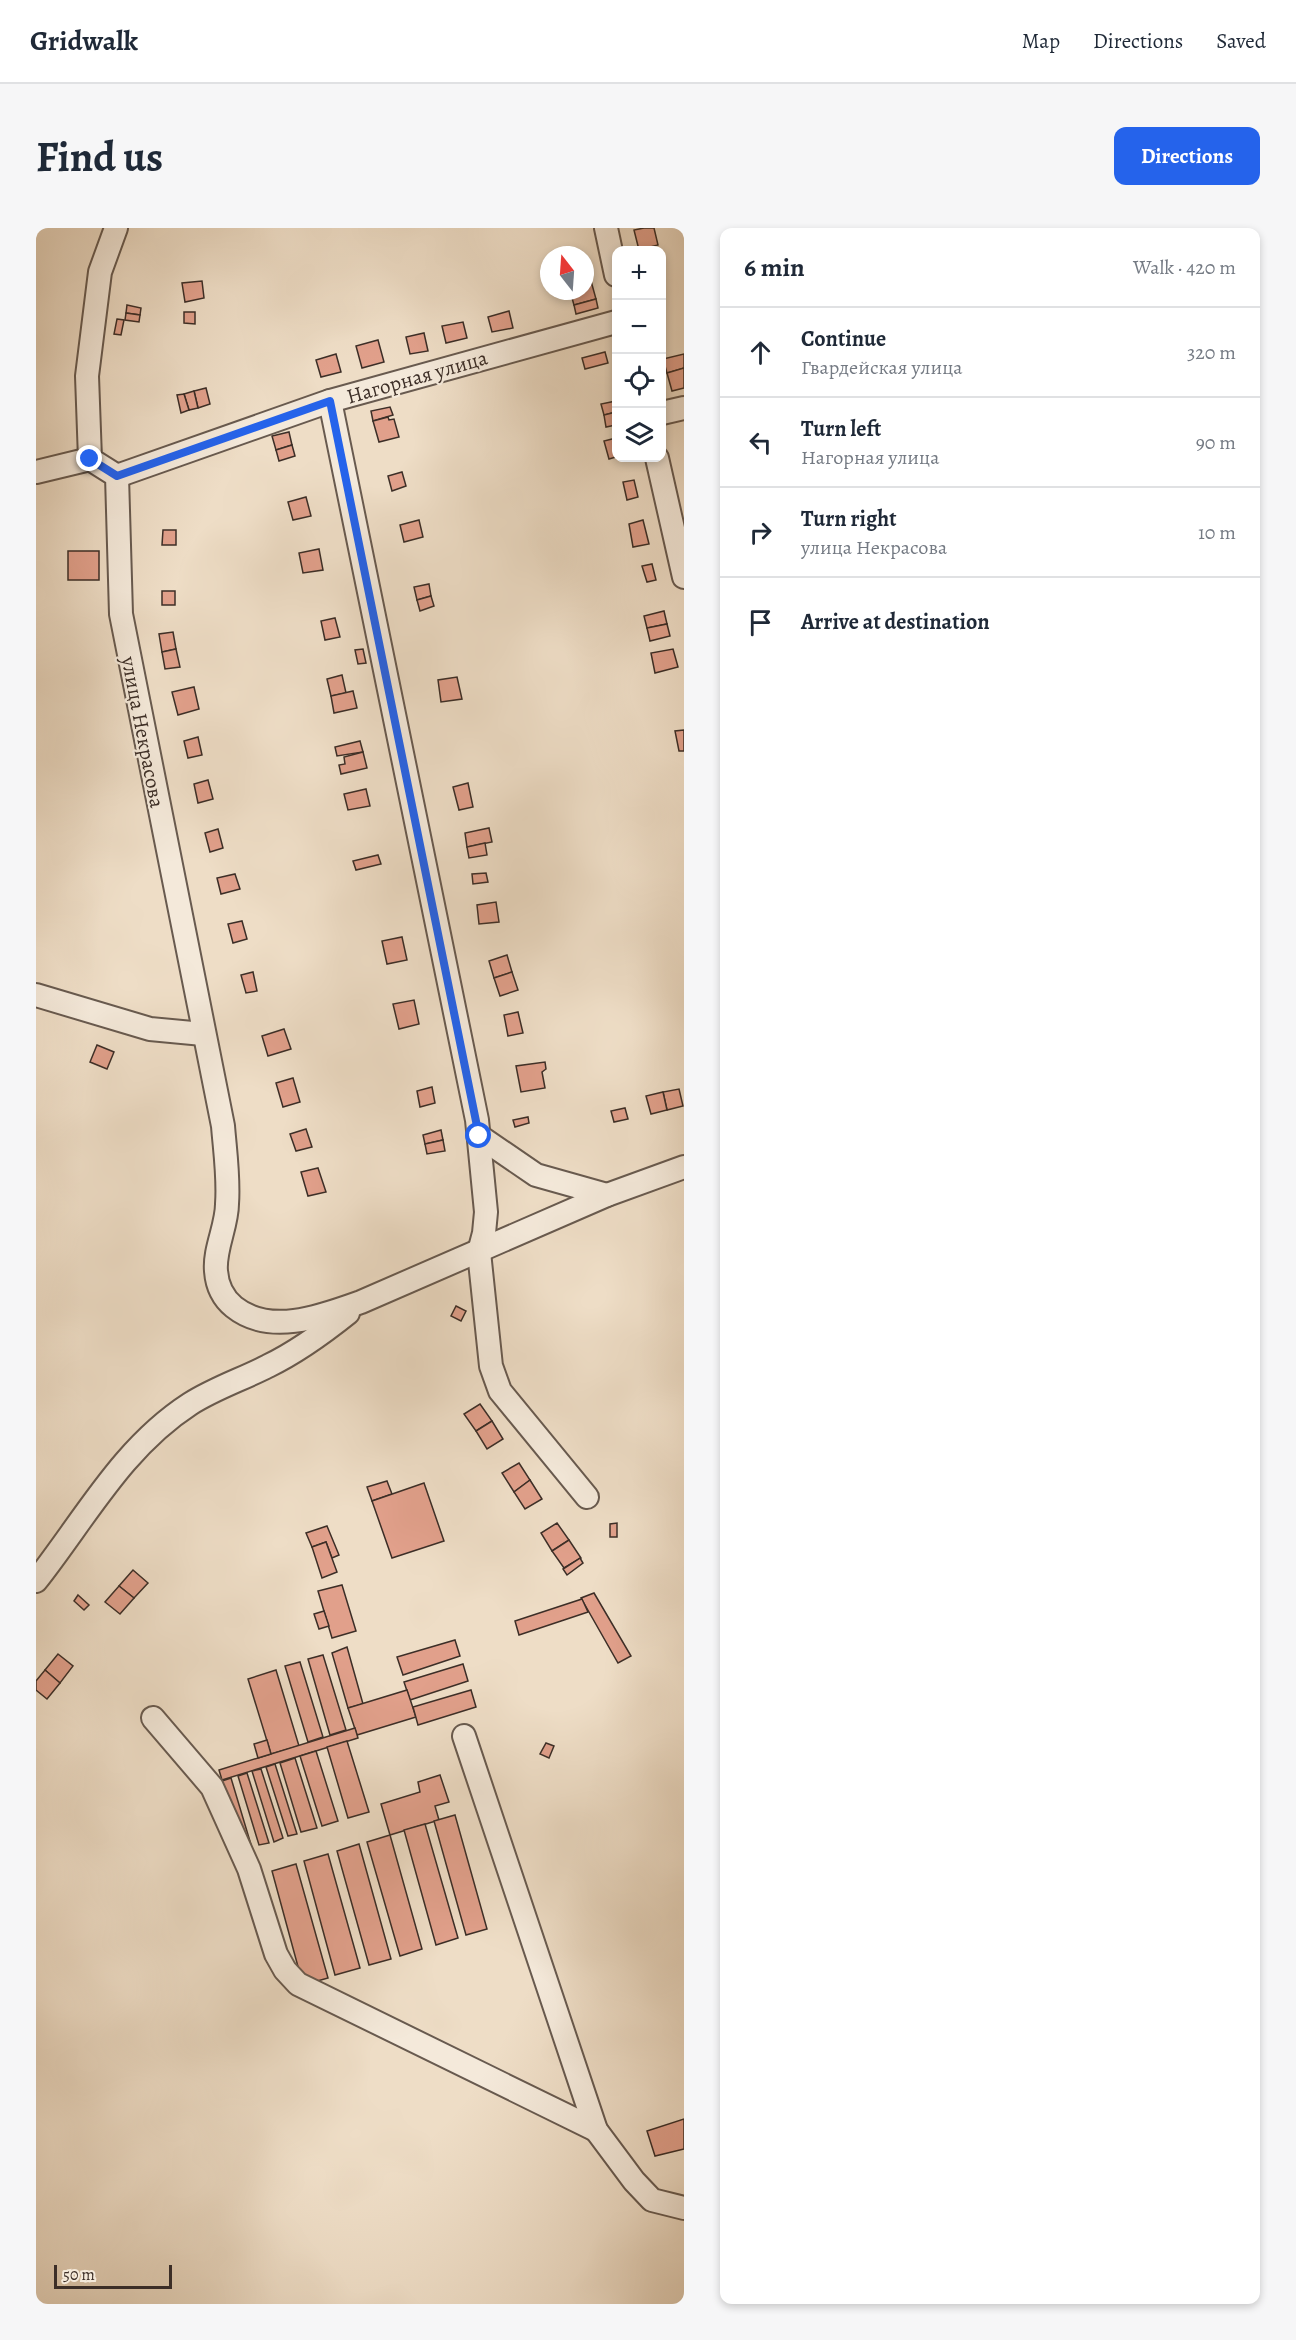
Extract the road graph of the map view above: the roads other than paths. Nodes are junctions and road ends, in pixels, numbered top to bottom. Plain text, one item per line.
1 (116, 228) edge
2 (606, 228) edge
3 (612, 256) edge
4 (612, 323) edge
5 (330, 401) junction
6 (684, 408) edge
7 (666, 412) edge
8 (90, 459) junction
9 (658, 462) edge
10 (36, 472) edge
11 (117, 476) junction
12 (684, 577) edge
13 (36, 995) edge
14 (203, 1034) junction
15 (479, 1136) junction
16 (684, 1167) edge
17 (608, 1196) junction
18 (479, 1252) junction
19 (361, 1302) junction
20 (587, 1497) dead end
21 (36, 1581) edge
22 (153, 1718) dead end
23 (464, 1736) dead end
24 (596, 2130) junction
25 (684, 2208) edge

1 - 8 street
2 - 3 street
4 - 5 street, Нагорная улица
5 - 11 street, Нагорная улица
5 - 15 street
6 - 7 street
8 - 10 street
8 - 11 street
9 - 12 street
11 - 14 street, улица Некрасова
13 - 14 street
14 - 19 street, улица Некрасова
15 - 17 street
15 - 18 street
16 - 17 street
17 - 18 street
18 - 19 street
18 - 20 street
19 - 21 street
22 - 24 street
23 - 24 street
24 - 25 street

